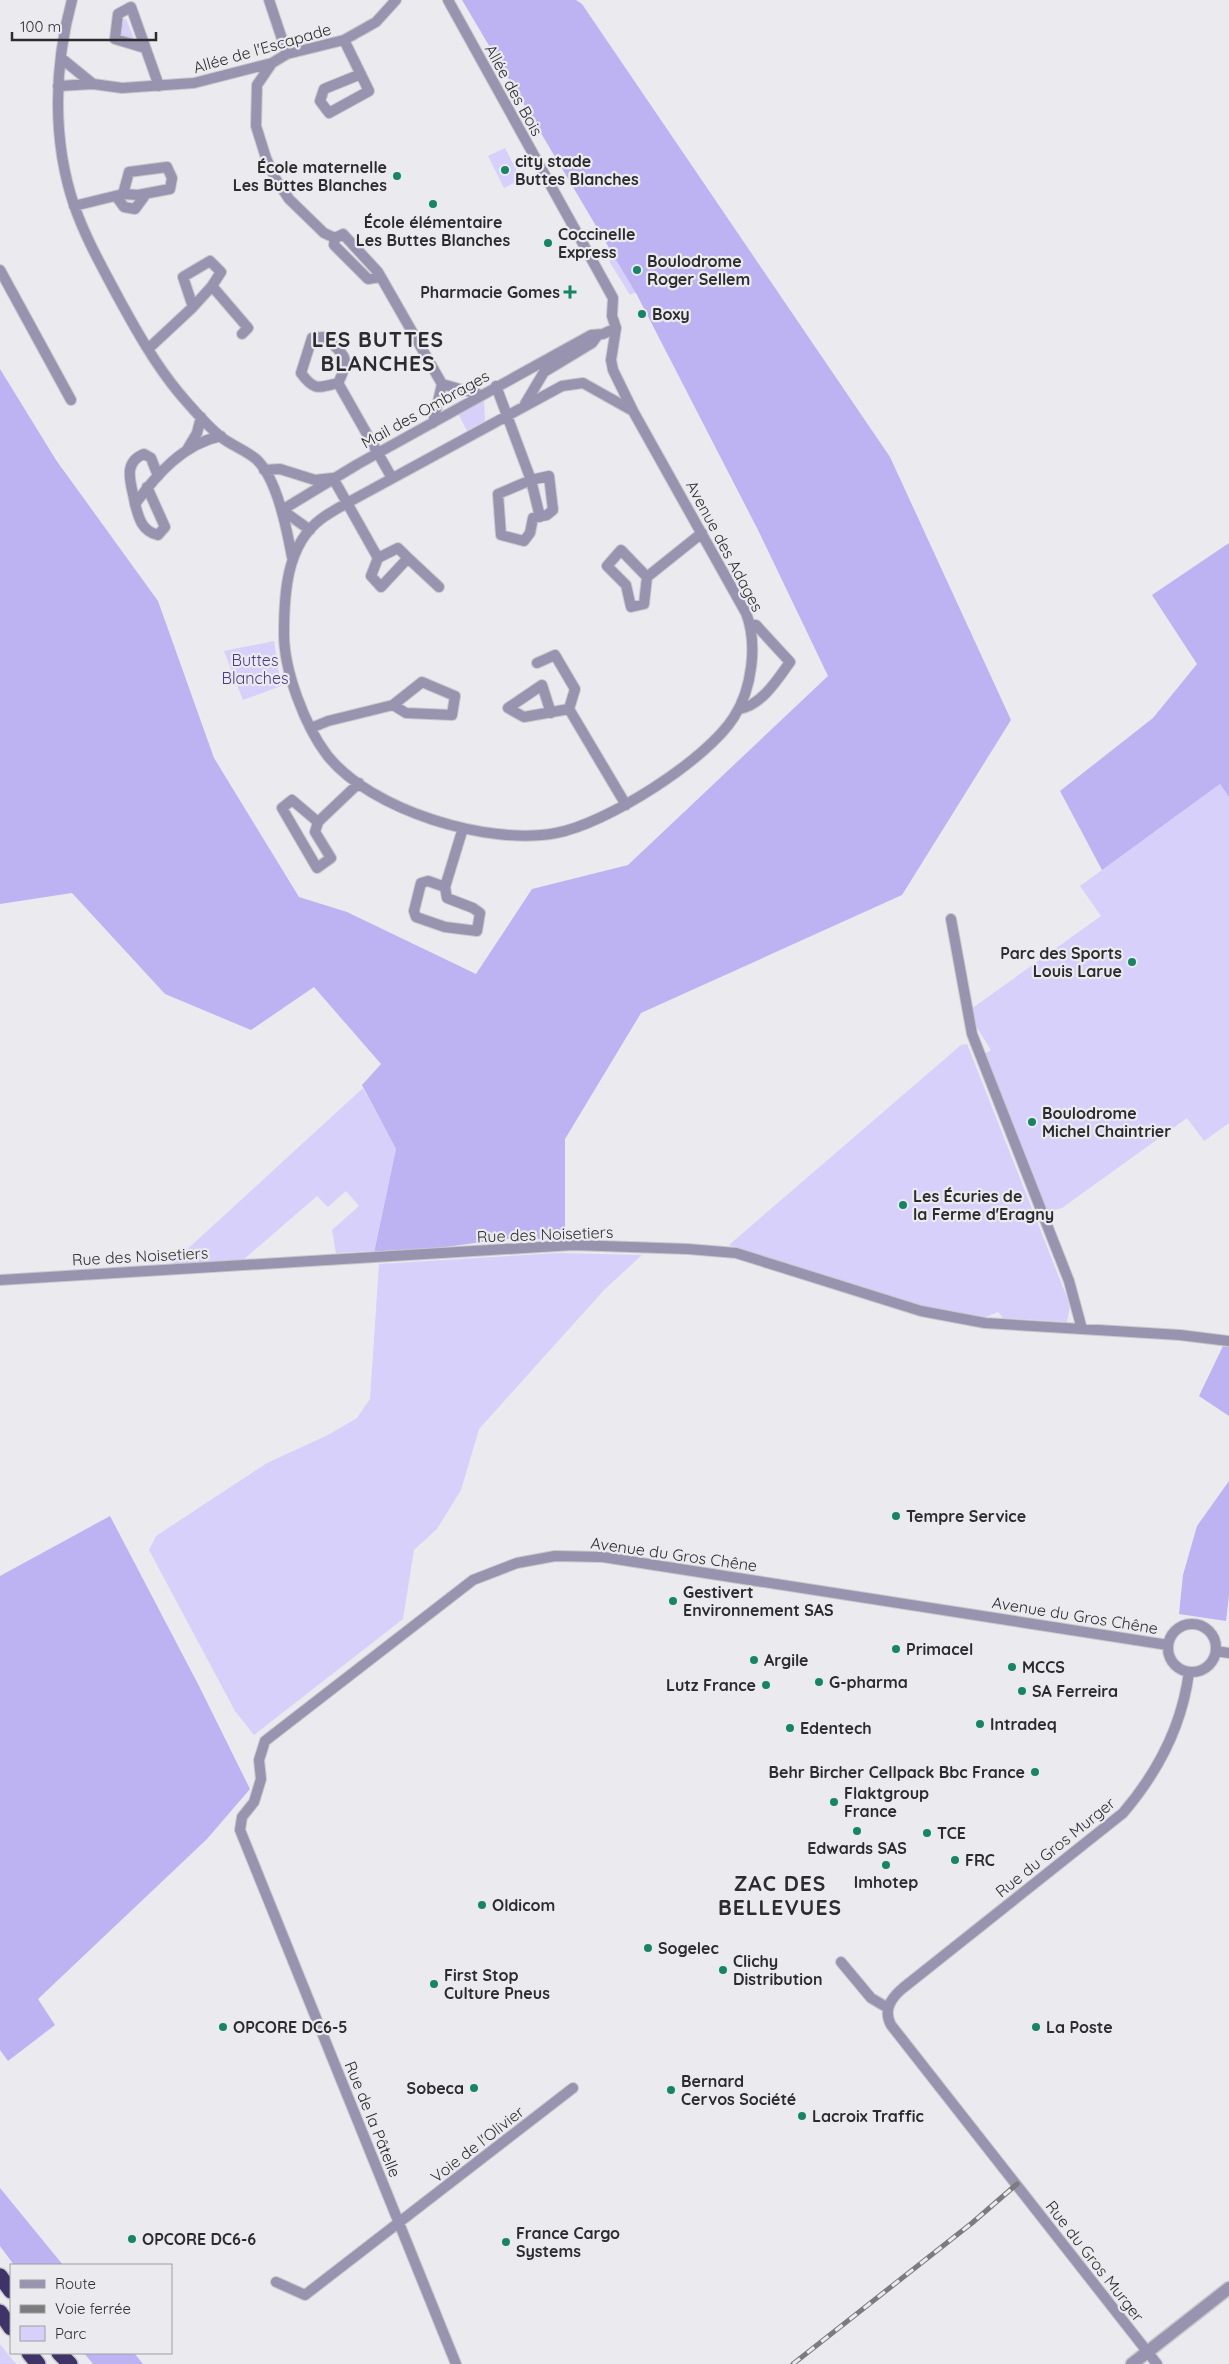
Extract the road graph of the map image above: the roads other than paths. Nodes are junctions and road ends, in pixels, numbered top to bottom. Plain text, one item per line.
1 (72, 0) edge
2 (269, 0) edge
3 (396, 0) edge
4 (448, 0) edge
5 (344, 40) junction
6 (145, 48) dead end
7 (287, 54) junction
8 (61, 58) junction
9 (272, 63) junction
10 (240, 71) junction
11 (360, 74) junction
12 (93, 84) junction
13 (257, 85) junction
14 (58, 86) junction
15 (159, 86) junction
16 (119, 195) junction
17 (74, 206) junction
18 (335, 238) junction
19 (0, 270) edge
20 (380, 277) junction
21 (212, 286) junction
22 (193, 307) junction
23 (616, 328) junction
24 (242, 334) dead end
25 (598, 335) junction
26 (148, 348) junction
27 (338, 383) junction
28 (442, 384) junction
29 (496, 386) junction
30 (480, 395) junction
31 (71, 400) dead end
32 (525, 404) junction
33 (633, 411) junction
34 (507, 415) junction
35 (201, 417) junction
36 (433, 423) junction
37 (221, 436) junction
38 (188, 448) junction
39 (378, 453) junction
40 (264, 470) junction
41 (158, 476) junction
42 (333, 478) junction
43 (392, 478) junction
44 (532, 480) junction
45 (147, 487) junction
46 (347, 503) junction
47 (135, 504) junction
48 (282, 510) junction
49 (540, 517) junction
50 (310, 530) junction
51 (702, 532) junction
52 (292, 557) junction
53 (378, 558) junction
54 (408, 558) junction
55 (646, 577) junction
56 (439, 587) dead end
57 (750, 625) junction
58 (537, 663) dead end
59 (393, 705) junction
60 (569, 709) junction
61 (739, 709) junction
62 (552, 712) dead end
63 (311, 728) junction
64 (359, 783) junction
65 (626, 805) junction
66 (318, 822) junction
67 (463, 828) junction
68 (445, 887) junction
69 (951, 919) dead end
70 (0, 1279) edge
71 (1082, 1329) junction
72 (1229, 1341) edge
73 (1168, 1645) junction
74 (1216, 1651) junction
75 (1229, 1653) edge
76 (1189, 1672) junction
77 (240, 1830) joint
78 (841, 1962) dead end
79 (888, 2008) junction
80 (573, 2088) dead end
81 (400, 2224) junction
82 (0, 2276) edge
83 (276, 2282) dead end
84 (1229, 2288) edge
85 (10, 2290) edge
86 (0, 2312) edge
87 (10, 2327) edge
88 (1148, 2351) junction
89 (30, 2354) edge
90 (60, 2354) edge
91 (38, 2364) edge
92 (70, 2364) edge
93 (456, 2364) edge
94 (1132, 2364) edge
95 (1157, 2364) edge

1 - 8 street
2 - 7 street
3 - 5 street, Allée de l'Escapade
4 - 23 street, Allée des Bois
5 - 7 street, Allée de l'Escapade
5 - 11 street
6 - 15 street
7 - 9 street, Allée de l'Escapade
8 - 12 street
8 - 14 street
9 - 10 street, Allée de l'Escapade
9 - 13 street
10 - 13 street
10 - 15 street, Allée de l'Escapade
11 - 11 street
12 - 14 street, Allée de l'Escapade
12 - 15 street, Allée de l'Escapade
13 - 18 street
14 - 17 street
16 - 16 street
16 - 17 street
17 - 26 street
18 - 20 street
18 - 20 street
19 - 31 street
20 - 28 street
21 - 22 street
21 - 22 street
21 - 24 street
22 - 26 street
23 - 25 street, Mail des Ombrages
23 - 33 street, Avenue des Adages
25 - 29 street, Mail des Ombrages
25 - 32 street
26 - 35 street
27 - 27 street
27 - 39 street
28 - 30 street
28 - 36 street
29 - 30 street, Mail des Ombrages
29 - 34 street
30 - 36 street, Mail des Ombrages
32 - 33 street
32 - 34 street
33 - 51 street, Avenue des Adages
34 - 43 street
34 - 44 street
35 - 37 street
35 - 38 street
36 - 39 street, Mail des Ombrages
37 - 38 street
37 - 40 street
38 - 41 street
39 - 42 street, Mail des Ombrages
39 - 43 street
40 - 42 street
40 - 48 street
41 - 45 street
41 - 47 street
42 - 46 street
42 - 48 street, Mail des Ombrages
43 - 46 street
44 - 49 street
44 - 49 street
44 - 49 street
45 - 47 street
45 - 47 street
46 - 50 street
46 - 53 street
48 - 50 street
48 - 52 street
50 - 52 street
51 - 55 street
51 - 57 street, Avenue des Adages
52 - 63 street, Avenue des Adages
53 - 54 street
53 - 54 street
54 - 56 street
55 - 55 street
57 - 61 street, Avenue des Adages
57 - 61 street
58 - 60 street
59 - 59 street
59 - 63 street
60 - 62 street
60 - 65 street
61 - 65 street, Avenue des Adages
63 - 64 street, Avenue des Adages
64 - 66 street
64 - 67 street, Avenue des Adages
65 - 67 street, Avenue des Adages
66 - 66 street
67 - 68 street
68 - 68 street
69 - 71 street
70 - 71 street, Rue des Noisetiers
71 - 72 street, Rue des Noisetiers
73 - 74 street
73 - 76 street
73 - 77 street, Avenue du Gros Chêne
74 - 75 street
74 - 76 street
76 - 79 street, Rue du Gros Murger
77 - 81 street, Rue de la Pâtelle
78 - 79 street
79 - 88 street, Rue du Gros Murger
80 - 81 street, Voie de l'Olivier
81 - 83 street, Voie de l'Olivier
81 - 93 street, Rue de la Pâtelle
82 - 85 highway
84 - 88 street
86 - 87 highway
88 - 94 street
88 - 95 street, Rue du Gros Murger
89 - 91 highway
90 - 92 highway

